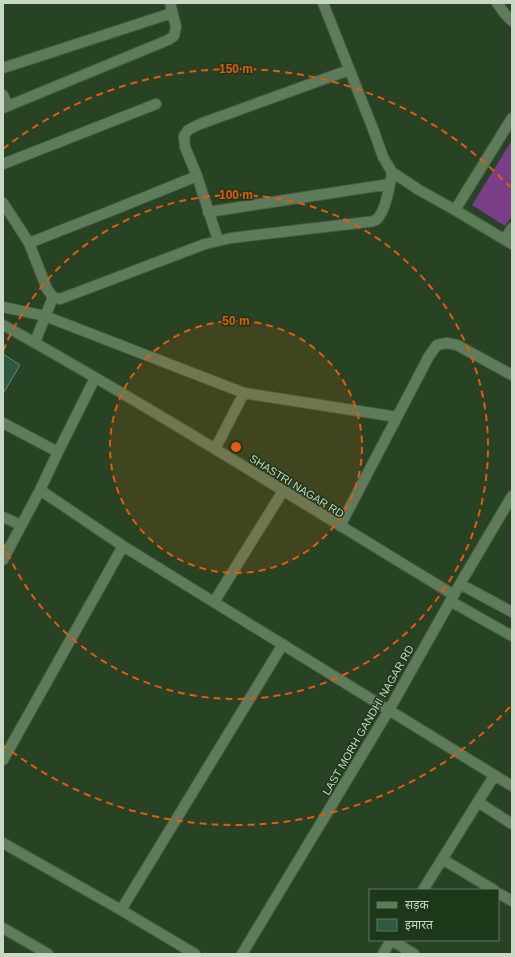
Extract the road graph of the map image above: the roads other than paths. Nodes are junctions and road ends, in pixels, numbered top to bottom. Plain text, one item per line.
1 (323, 3) edge
2 (497, 3) edge
3 (171, 8) edge
4 (512, 21) edge
5 (3, 68) edge
6 (349, 70) junction
7 (3, 95) edge
8 (156, 104) dead end
9 (5, 107) edge
10 (512, 118) edge
11 (3, 164) edge
12 (392, 172) junction
13 (197, 176) junction
14 (390, 184) junction
15 (3, 203) edge
16 (455, 210) junction
17 (208, 212) junction
18 (512, 228) edge
19 (218, 240) junction
20 (508, 241) edge
21 (29, 243) junction
22 (52, 297) junction
23 (3, 307) edge
24 (44, 316) junction
25 (3, 325) edge
26 (35, 342) junction
27 (512, 375) edge
28 (95, 378) junction
29 (244, 393) junction
30 (397, 417) junction
31 (3, 423) edge
32 (215, 449) junction
33 (58, 452) junction
34 (40, 490) junction
35 (282, 491) junction
36 (512, 496) edge
37 (3, 517) edge
38 (21, 525) junction
39 (340, 526) junction
40 (123, 546) junction
41 (3, 560) edge
42 (460, 584) junction
43 (452, 598) junction
44 (214, 602) junction
45 (512, 612) edge
46 (512, 636) edge
47 (283, 644) junction
48 (389, 710) junction
49 (3, 760) edge
50 (494, 776) junction
51 (512, 786) edge
52 (478, 802) junction
53 (512, 824) edge
54 (3, 843) edge
55 (442, 859) junction
56 (424, 889) edge
57 (492, 889) edge
58 (499, 894) edge
59 (512, 901) edge
60 (121, 910) junction
61 (3, 928) edge
62 (390, 941) edge
63 (393, 941) edge
64 (48, 954) edge
65 (195, 954) edge
66 (242, 954) edge
67 (383, 954) edge
68 (414, 954) edge

1 - 6 street
2 - 4 street
3 - 5 street
3 - 9 street
6 - 12 street
6 - 13 street
7 - 9 street
8 - 11 street
10 - 16 street
12 - 14 street
12 - 16 street
13 - 17 street
13 - 21 street
14 - 17 street
14 - 19 street
15 - 21 street
16 - 20 street
17 - 19 street
18 - 20 street
19 - 22 street
21 - 22 street
22 - 24 street
23 - 24 street
24 - 26 street
24 - 29 street
25 - 26 street, SHASTRI NAGAR RD
26 - 28 street, SHASTRI NAGAR RD
27 - 30 street
28 - 32 street, SHASTRI NAGAR RD
28 - 33 street
29 - 30 street
29 - 32 street
30 - 39 street
31 - 33 street
32 - 35 street, SHASTRI NAGAR RD
33 - 34 street
34 - 38 street
34 - 40 street
35 - 39 street, SHASTRI NAGAR RD
35 - 44 street
36 - 42 street, LAST MORH GANDHI NAGAR RD
37 - 38 street
38 - 41 street
39 - 43 street, SHASTRI NAGAR RD
40 - 44 street
40 - 49 street
42 - 43 street, LAST MORH GANDHI NAGAR RD
42 - 45 street
43 - 46 street, SHASTRI NAGAR RD
43 - 48 street, LAST MORH GANDHI NAGAR RD
44 - 47 street
47 - 48 street
47 - 60 street
48 - 50 street
48 - 66 street, LAST MORH GANDHI NAGAR RD
50 - 51 street
50 - 52 street
52 - 53 street
52 - 55 street
54 - 60 street
55 - 56 street
55 - 57 street
58 - 59 street
60 - 65 street
61 - 64 street
62 - 67 street
63 - 68 street

